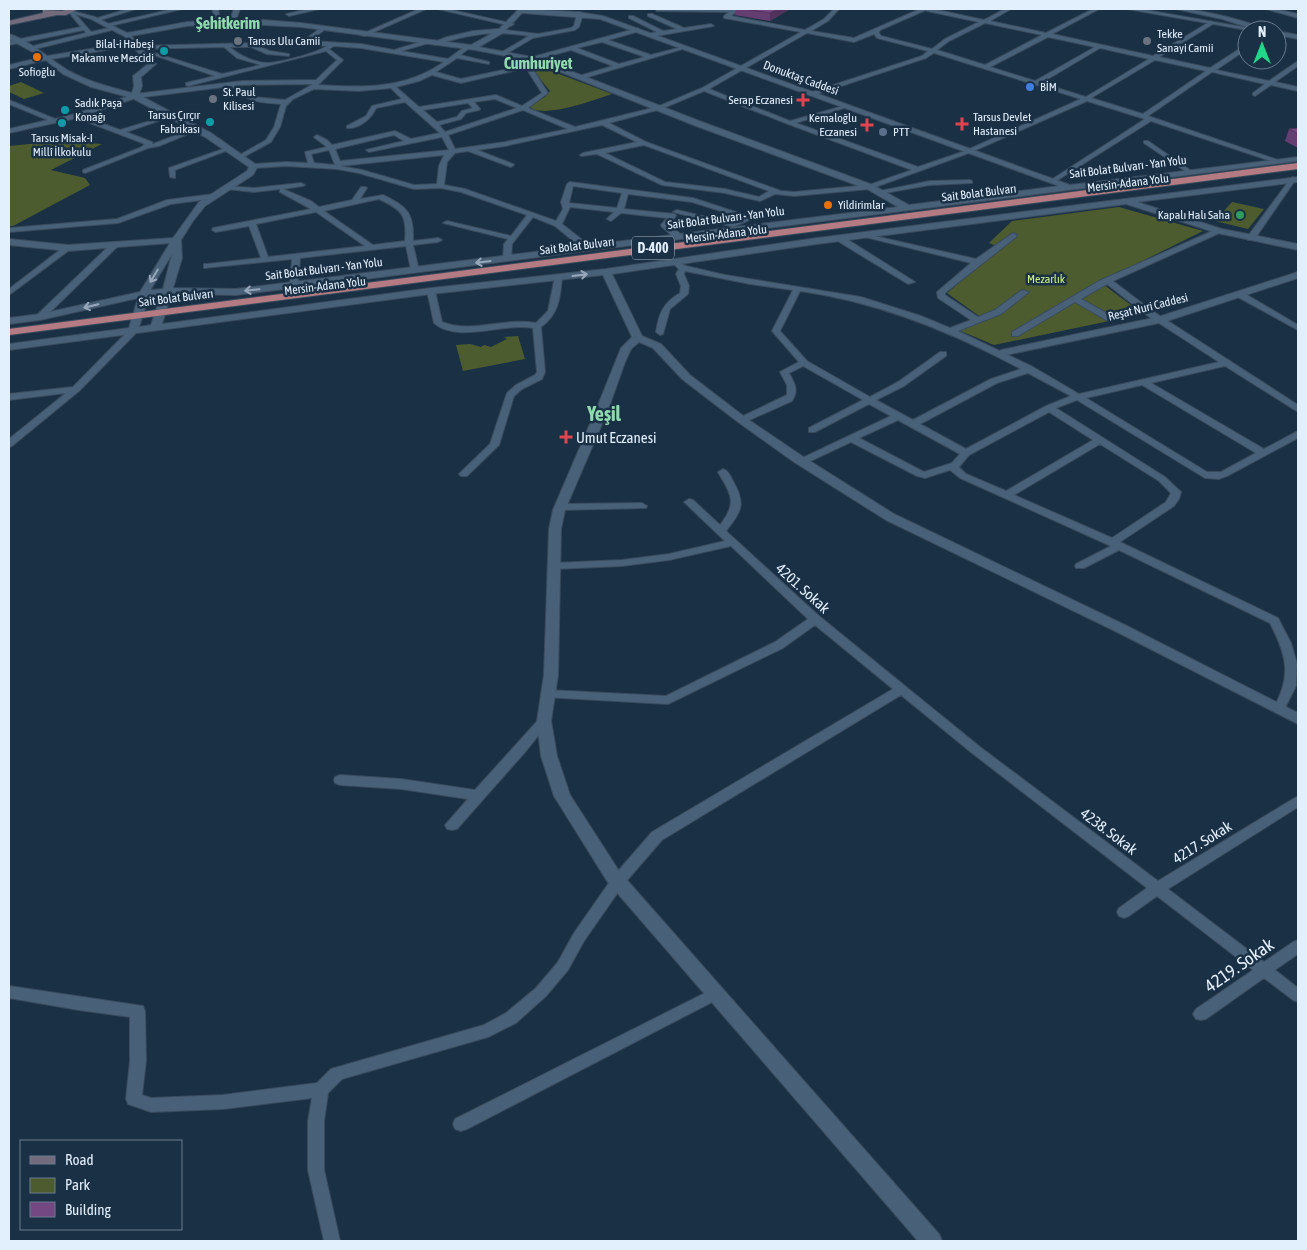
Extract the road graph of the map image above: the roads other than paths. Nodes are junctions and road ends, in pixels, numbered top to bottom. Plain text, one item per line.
1 (46, 9) edge
2 (74, 9) edge
3 (133, 9) edge
4 (179, 9) edge
5 (216, 9) edge
6 (237, 9) edge
7 (284, 9) edge
8 (316, 9) edge
9 (423, 9) edge
10 (441, 9) edge
11 (596, 9) edge
12 (657, 9) edge
13 (720, 9) edge
14 (838, 9) edge
15 (926, 9) edge
16 (1009, 9) edge
17 (1097, 9) edge
18 (1130, 9) edge
19 (1179, 9) edge
20 (1211, 9) edge
21 (1269, 9) edge
22 (521, 10) edge
23 (688, 10) junction
24 (736, 10) edge
25 (55, 13) junction
26 (1199, 13) junction
27 (289, 14) junction
28 (582, 14) junction
29 (650, 15) dead end
30 (695, 15) dead end
31 (1298, 16) edge
32 (141, 17) junction
33 (631, 17) dead end
34 (726, 17) junction
35 (9, 18) edge
36 (718, 18) dead end
37 (97, 19) junction
38 (710, 19) dead end
39 (986, 20) junction
40 (219, 22) junction
41 (232, 22) junction
42 (9, 23) edge
43 (279, 23) junction
44 (1211, 23) junction
45 (1237, 23) edge
46 (511, 24) junction
47 (110, 27) junction
48 (1237, 27) edge
49 (85, 28) junction
50 (322, 29) junction
51 (878, 29) junction
52 (148, 30) junction
53 (503, 30) junction
54 (638, 30) junction
55 (683, 30) junction
56 (804, 32) junction
57 (662, 33) junction
58 (360, 34) junction
59 (126, 35) junction
60 (536, 35) junction
61 (650, 35) junction
62 (1050, 35) junction
63 (9, 36) edge
64 (93, 39) junction
65 (602, 40) junction
66 (13, 41) edge
67 (305, 42) junction
68 (431, 42) junction
69 (333, 44) junction
70 (346, 44) junction
71 (252, 45) junction
72 (136, 46) junction
73 (226, 46) junction
74 (471, 46) junction
75 (1100, 46) junction
76 (684, 47) junction
77 (31, 48) junction
78 (572, 48) junction
79 (98, 50) junction
80 (326, 50) junction
81 (931, 50) junction
82 (261, 51) junction
83 (394, 51) junction
84 (504, 52) junction
85 (1237, 53) edge
86 (287, 55) dead end
87 (455, 56) junction
88 (238, 57) junction
89 (651, 57) junction
90 (48, 58) junction
91 (1155, 58) junction
92 (448, 61) junction
93 (531, 61) junction
94 (1298, 63) edge
95 (268, 64) junction
96 (487, 64) dead end
97 (618, 66) junction
98 (9, 67) edge
99 (985, 67) junction
100 (741, 68) junction
101 (1211, 70) junction
102 (432, 73) junction
103 (223, 76) junction
104 (581, 77) junction
105 (242, 83) junction
106 (1036, 83) junction
107 (234, 84) junction
108 (1272, 84) junction
109 (316, 85) junction
110 (394, 87) junction
111 (704, 89) junction
112 (1298, 89) edge
113 (136, 94) junction
114 (811, 94) junction
115 (1255, 94) dead end
116 (1086, 99) junction
117 (405, 100) junction
118 (469, 101) junction
119 (9, 102) edge
120 (286, 102) junction
121 (845, 106) junction
122 (523, 108) junction
123 (659, 108) junction
124 (418, 109) junction
125 (171, 115) junction
126 (77, 116) junction
127 (1147, 118) junction
128 (54, 120) junction
129 (603, 123) junction
130 (790, 123) junction
131 (436, 124) junction
132 (349, 127) dead end
133 (197, 129) junction
134 (574, 129) junction
135 (9, 131) edge
136 (120, 132) junction
137 (445, 134) junction
138 (317, 137) dead end
139 (355, 141) junction
140 (409, 141) junction
141 (1146, 142) dead end
142 (644, 143) junction
143 (149, 146) junction
144 (331, 147) junction
145 (467, 148) junction
146 (228, 149) junction
147 (369, 150) junction
148 (451, 152) junction
149 (598, 152) junction
150 (967, 152) junction
151 (583, 155) dead end
152 (240, 157) junction
153 (1298, 159) edge
154 (380, 161) junction
155 (1276, 162) junction
156 (338, 164) junction
157 (512, 164) dead end
158 (312, 165) junction
159 (254, 166) junction
160 (1298, 166) edge
161 (917, 169) junction
162 (85, 172) dead end
163 (1190, 172) junction
164 (172, 177) dead end
165 (1296, 177) edge
166 (1053, 181) junction
167 (970, 182) dead end
168 (301, 185) dead end
169 (441, 186) junction
170 (227, 187) junction
171 (870, 187) junction
172 (1069, 187) junction
173 (363, 188) dead end
174 (705, 188) junction
175 (626, 190) junction
176 (282, 191) dead end
177 (775, 191) junction
178 (880, 192) junction
179 (1090, 192) junction
180 (214, 196) junction
181 (1108, 198) junction
182 (693, 200) junction
183 (355, 202) junction
184 (1124, 202) junction
185 (568, 205) junction
186 (316, 209) junction
187 (620, 210) junction
188 (912, 211) junction
189 (531, 214) junction
190 (674, 214) junction
191 (611, 219) dead end
192 (251, 222) junction
193 (447, 223) dead end
194 (558, 224) junction
195 (735, 227) junction
196 (9, 230) edge
197 (216, 230) dead end
198 (1220, 231) junction
199 (1013, 235) dead end
200 (861, 236) junction
201 (679, 237) junction
202 (511, 238) junction
203 (839, 238) junction
204 (1251, 238) junction
205 (177, 240) junction
206 (438, 240) dead end
207 (9, 242) edge
208 (409, 243) junction
209 (114, 246) junction
210 (371, 247) junction
211 (1298, 247) edge
212 (68, 248) junction
213 (587, 248) junction
214 (296, 256) junction
215 (265, 259) junction
216 (507, 259) junction
217 (978, 262) junction
218 (679, 265) junction
219 (207, 266) dead end
220 (415, 270) junction
221 (606, 272) junction
222 (1298, 275) edge
223 (558, 278) junction
224 (911, 282) dead end
225 (1109, 282) junction
226 (294, 286) junction
227 (798, 288) junction
228 (431, 291) junction
229 (168, 292) junction
230 (1025, 292) dead end
231 (9, 293) edge
232 (144, 294) junction
233 (1239, 294) junction
234 (1076, 299) junction
235 (40, 317) junction
236 (1109, 318) dead end
237 (158, 320) junction
238 (976, 320) junction
239 (1160, 320) junction
240 (9, 321) edge
241 (135, 323) junction
242 (537, 326) junction
243 (1298, 328) edge
244 (951, 331) junction
245 (9, 332) edge
246 (660, 332) dead end
247 (1015, 334) dead end
248 (638, 338) junction
249 (9, 339) edge
250 (9, 347) edge
251 (1001, 353) junction
252 (943, 354) dead end
253 (804, 363) junction
254 (1226, 364) junction
255 (1030, 369) junction
256 (1144, 382) junction
257 (76, 390) junction
258 (9, 397) edge
259 (1077, 397) junction
260 (870, 401) junction
261 (1049, 408) junction
262 (1298, 409) edge
263 (898, 416) junction
264 (742, 420) junction
265 (913, 424) junction
266 (812, 430) dead end
267 (1298, 434) edge
268 (852, 438) junction
269 (1100, 440) junction
270 (9, 444) edge
271 (966, 453) junction
272 (1264, 453) junction
273 (801, 462) junction
274 (954, 465) junction
275 (723, 472) dead end
276 (464, 474) dead end
277 (1006, 495) junction
278 (690, 502) dead end
279 (642, 506) dead end
280 (560, 507) junction
281 (720, 531) junction
282 (732, 543) junction
283 (1116, 544) junction
284 (554, 566) junction
285 (1080, 566) dead end
286 (815, 619) junction
287 (902, 690) junction
288 (548, 694) junction
289 (1279, 709) junction
290 (1298, 719) edge
291 (544, 721) junction
292 (340, 780) dead end
293 (476, 796) junction
294 (1298, 801) edge
295 (452, 825) dead end
296 (618, 881) junction
297 (1158, 888) junction
298 (1124, 912) dead end
299 (1298, 946) edge
300 (1265, 970) junction
301 (9, 992) edge
302 (715, 994) junction
303 (1298, 996) edge
304 (1201, 1014) dead end
305 (321, 1090) junction
306 (461, 1124) dead end
307 (332, 1241) edge
308 (932, 1241) edge

1 - 25 main road
1 - 35 main road
2 - 25 main road
2 - 37 street
2 - 49 street
3 - 37 street
4 - 32 street
5 - 40 street
6 - 41 street
7 - 27 street
8 - 27 street
9 - 58 street
10 - 46 street
11 - 28 street
12 - 23 street
13 - 24 street
14 - 56 street
15 - 39 street
15 - 51 street
16 - 39 street
17 - 62 street
18 - 44 street
19 - 26 street
20 - 26 street
21 - 31 street
22 - 28 street, Donuktaş Caddesi
22 - 46 street
23 - 24 street
23 - 30 street
24 - 34 street
25 - 42 main road
26 - 45 street
27 - 43 street
28 - 54 street, Donuktaş Caddesi
28 - 60 street
29 - 55 street
32 - 47 street
32 - 52 street
33 - 57 street
34 - 36 street
34 - 56 street
37 - 47 street
38 - 55 street
39 - 62 street
39 - 81 street
40 - 41 street
40 - 52 street
41 - 43 street
43 - 50 street
44 - 48 street
44 - 91 street
46 - 53 street
47 - 59 street
47 - 64 street
49 - 64 street
49 - 66 street
50 - 58 street
50 - 67 street
51 - 56 street
51 - 81 street
52 - 59 street
53 - 60 street
53 - 68 street
53 - 74 street
54 - 61 street, Donuktaş Caddesi
54 - 65 street
55 - 57 street
56 - 100 street
57 - 61 street
58 - 68 street
58 - 70 street
59 - 72 street
60 - 84 street
61 - 76 street, Donuktaş Caddesi
62 - 75 street
62 - 99 street
63 - 66 street
64 - 77 street
64 - 79 street
65 - 78 street
65 - 89 street
66 - 77 street
67 - 69 street
67 - 71 street
68 - 74 street
68 - 83 street
69 - 70 street
69 - 80 street
70 - 83 street
71 - 73 street
71 - 82 street
72 - 73 street
72 - 79 street
72 - 103 street
72 - 113 street
73 - 88 street
74 - 84 street
74 - 87 street
75 - 91 street
75 - 106 street
76 - 89 street
76 - 100 street, Donuktaş Caddesi
77 - 90 street
78 - 93 street
78 - 97 street
79 - 90 street
80 - 95 street
80 - 109 street
81 - 99 street
81 - 114 street
82 - 86 street
82 - 88 street
83 - 92 street
84 - 93 street
85 - 101 street
87 - 92 street
87 - 96 street
88 - 95 street
89 - 97 street
90 - 98 street
90 - 113 street
91 - 101 street
91 - 116 street
92 - 102 street
93 - 102 street
93 - 104 street
93 - 122 street
94 - 108 street
95 - 103 street
97 - 104 street
99 - 106 street
100 - 111 street
100 - 114 street, Donuktaş Caddesi
101 - 108 street
101 - 127 street
102 - 110 street
103 - 105 street
103 - 113 street
104 - 123 street
105 - 107 street
105 - 109 street
106 - 116 street
107 - 113 street
107 - 120 street
108 - 112 street
108 - 115 street
109 - 110 street
109 - 120 street
110 - 117 street
111 - 123 street
111 - 130 street
113 - 125 street
113 - 126 street
114 - 121 street, Donuktaş Caddesi
116 - 127 street
116 - 150 street
117 - 124 street
117 - 132 street
118 - 122 street
118 - 124 street
118 - 131 street
119 - 128 street
120 - 152 street
121 - 130 street
121 - 150 street, Donuktaş Caddesi
122 - 134 street
122 - 137 street
123 - 129 street
123 - 171 street
124 - 131 street
125 - 133 street
125 - 136 street
126 - 128 street
126 - 136 street
127 - 155 street
127 - 166 street
128 - 135 street
129 - 134 street
129 - 142 street
130 - 161 street
131 - 137 street
133 - 143 street
133 - 146 street
134 - 145 street
136 - 143 street
137 - 140 street
137 - 148 street
138 - 144 street
139 - 140 street
139 - 144 street
139 - 147 street
140 - 147 street
141 - 163 street
142 - 149 street
142 - 177 street
143 - 162 street
144 - 156 street
144 - 158 street
145 - 148 street
145 - 157 street
146 - 152 street
146 - 164 street
147 - 154 street
148 - 154 street
148 - 169 street
149 - 151 street
149 - 174 street
150 - 161 street
150 - 166 street, Donuktaş Caddesi
152 - 159 street
153 - 155 street, Sait Bolat Bulvarı - Yan Yolu
154 - 156 street
155 - 163 street, Sait Bolat Bulvarı - Yan Yolu
156 - 158 street
158 - 159 street
158 - 169 street
159 - 170 street
160 - 179 highway, Sait Bolat Bulvarı / D-400
161 - 171 street
163 - 172 street, Sait Bolat Bulvarı - Yan Yolu
165 - 181 highway, Mersin-Adana Yolu / D-400
165 - 184 street
165 - 204 street
166 - 172 street, Donuktaş Caddesi
167 - 178 street
168 - 170 street
169 - 189 street
170 - 180 street
171 - 177 street
171 - 178 street
172 - 179 street
172 - 188 street, Sait Bolat Bulvarı - Yan Yolu
173 - 183 street
174 - 177 street
174 - 182 street
175 - 182 street
175 - 185 street
175 - 187 street
176 - 186 street
178 - 188 street
179 - 181 street
179 - 188 highway, Sait Bolat Bulvarı / D-400
180 - 196 street
180 - 205 street
181 - 184 street
181 - 237 highway, Mersin-Adana Yolu / D-400
182 - 190 street
182 - 195 street
183 - 186 street
183 - 208 street
184 - 198 street
184 - 200 street
185 - 187 street
185 - 194 street
186 - 192 street
186 - 210 street
187 - 190 street
187 - 191 street
188 - 195 street, Sait Bolat Bulvarı - Yan Yolu
188 - 237 highway, Sait Bolat Bulvarı / D-400
189 - 194 street
189 - 202 street
190 - 195 street
190 - 201 street
192 - 197 street
192 - 215 street
193 - 202 street
194 - 213 street
195 - 201 street, Sait Bolat Bulvarı - Yan Yolu
198 - 204 street
198 - 225 street
199 - 217 street
200 - 203 street
200 - 217 street
201 - 213 street, Sait Bolat Bulvarı - Yan Yolu
202 - 216 street
203 - 218 street
203 - 224 street
204 - 211 street
205 - 209 street
205 - 229 street
205 -> 232 street
206 - 208 street
207 - 212 street
208 - 210 street
208 - 220 street
209 - 212 street
209 - 235 street
210 - 214 street
212 - 231 street
213 - 216 street, Sait Bolat Bulvarı - Yan Yolu
214 - 215 street
214 - 226 street
215 - 219 street
216 -> 220 street, Sait Bolat Bulvarı - Yan Yolu
217 - 238 street
218 - 221 street
218 - 227 street
218 - 246 street
220 - 226 street, Sait Bolat Bulvarı - Yan Yolu
223 -> 221 street
221 - 248 street
222 - 233 street, Reşat Nuri Caddesi
223 - 228 street
223 - 242 street
225 - 234 street
225 - 239 street
226 -> 229 street, Sait Bolat Bulvarı - Yan Yolu
227 - 244 street
227 - 253 street
228 - 237 street
228 - 242 street
229 - 232 street, Sait Bolat Bulvarı - Yan Yolu
229 - 237 street
230 - 238 street
232 -> 235 street, Sait Bolat Bulvarı - Yan Yolu
232 - 241 street
233 - 239 street, Reşat Nuri Caddesi
233 - 243 street
234 - 236 street
234 - 247 street
235 - 240 street, Sait Bolat Bulvarı - Yan Yolu
237 - 241 highway, Mersin-Adana Yolu / D-400
238 - 244 street
239 - 251 street, Reşat Nuri Caddesi
239 - 254 street
241 - 245 highway, Sait Bolat Bulvarı / D-400
241 - 249 highway, Mersin-Adana Yolu / D-400
241 - 250 street
241 - 257 street
242 - 276 street
244 - 251 street
248 - 264 street
248 - 280 street
251 - 255 street
252 - 260 street
253 - 260 street
253 - 264 street
254 - 256 street
254 - 262 street
255 - 259 street
255 - 265 street
256 - 259 street
256 - 272 street
257 - 258 street
257 - 270 street
259 - 261 street
259 - 272 street
260 - 263 street
260 - 266 street
261 - 269 street
261 - 271 street
263 - 265 street
263 - 268 street
264 - 273 street
265 - 271 street
267 - 272 street
268 - 273 street
268 - 274 street
269 - 277 street
269 - 283 street
271 - 274 street
273 - 289 street
274 - 277 street
275 - 281 street
277 - 283 street
278 - 281 street, 4201. Sokak
279 - 280 street
280 - 284 street
281 - 282 street, 4201. Sokak
282 - 284 street
282 - 286 street, 4201. Sokak
283 - 285 street
283 - 289 street
284 - 288 street
286 - 287 street, 4201. Sokak
286 - 288 street
287 - 296 street
287 - 297 street, 4238. Sokak
288 - 291 street
289 - 290 street
291 - 293 street
291 - 296 street
292 - 293 street
293 - 295 street
294 - 297 street, 4217. Sokak
296 - 302 street
296 - 305 street
297 - 298 street, 4217. Sokak
297 - 300 street, 4238. Sokak
299 - 300 street, 4219. Sokak
300 - 303 street, 4238. Sokak
300 - 304 street, 4219. Sokak
301 - 305 street
302 - 306 street
302 - 308 street
305 - 307 street

